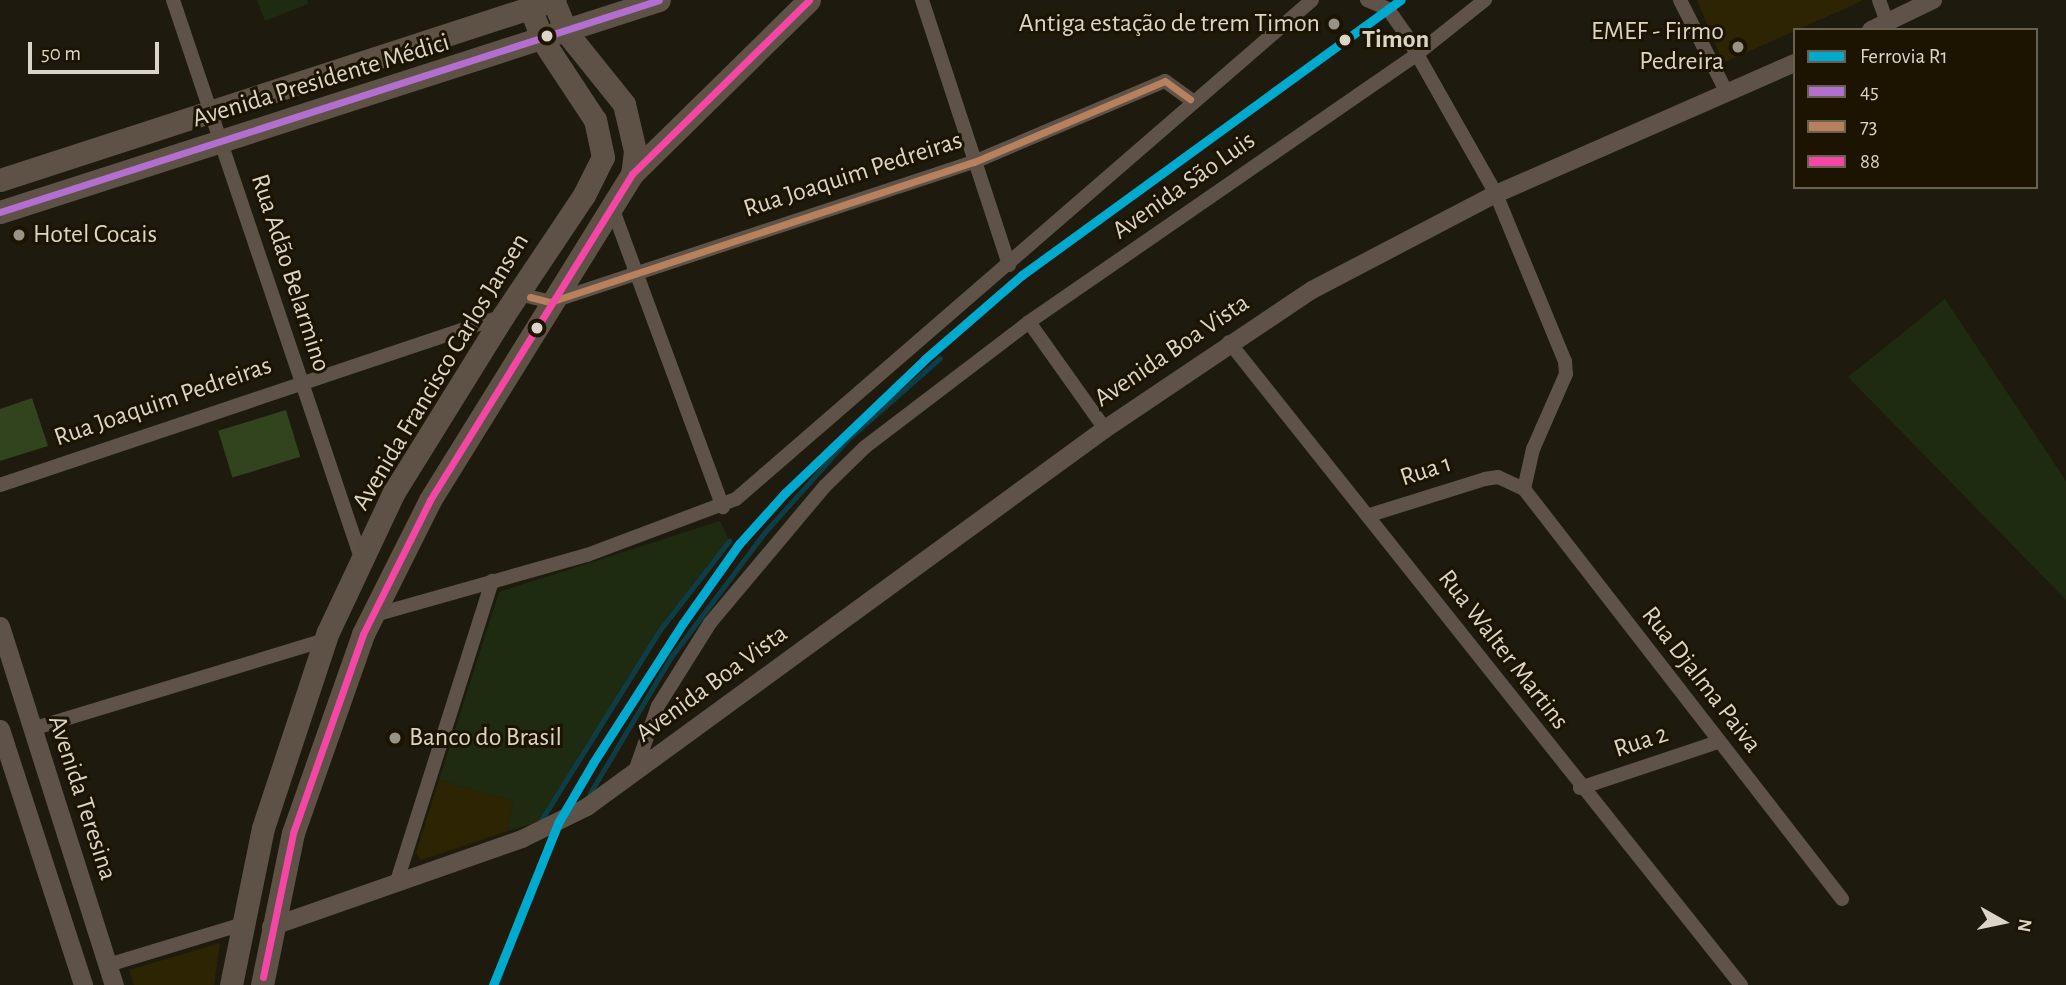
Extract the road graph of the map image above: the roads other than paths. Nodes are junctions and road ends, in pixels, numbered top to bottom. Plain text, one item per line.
1 (173, 0) edge
2 (554, 0) edge
3 (659, 0) edge
4 (809, 0) edge
5 (922, 0) edge
6 (1312, 0) edge
7 (1367, 0) edge
8 (1485, 0) edge
9 (1680, 0) edge
10 (1879, 0) edge
11 (1933, 0) edge
12 (530, 7) junction
13 (1879, 26) edge
14 (568, 33) junction
15 (542, 41) junction
16 (1417, 54) junction
17 (1793, 64) edge
18 (1727, 93) junction
19 (1193, 101) junction
20 (211, 113) junction
21 (221, 142) junction
22 (974, 162) junction
23 (632, 173) junction
24 (0, 180) edge
25 (1496, 194) junction
26 (613, 210) junction
27 (0, 212) edge
28 (1009, 265) junction
29 (639, 272) junction
30 (519, 294) junction
31 (550, 302) junction
32 (503, 316) junction
33 (1029, 323) junction
34 (1229, 342) junction
35 (299, 381) junction
36 (1105, 429) junction
37 (0, 485) edge
38 (1524, 489) junction
39 (723, 507) junction
40 (1370, 515) junction
41 (362, 561) junction
42 (492, 581) junction
43 (371, 616) junction
44 (2, 636) edge
45 (325, 640) junction
46 (32, 729) junction
47 (1, 738) edge
48 (1718, 742) junction
49 (634, 774) junction
50 (1580, 788) junction
51 (397, 881) junction
52 (81, 882) junction
53 (52, 892) junction
54 (1842, 899) dead end
55 (240, 925) junction
56 (271, 927) junction
57 (108, 965) junction
58 (78, 984) edge
59 (114, 985) edge
60 (231, 985) edge
61 (262, 985) edge
62 (1741, 985) edge

1 - 20 street, Rua Adão Belarmino
2 - 12 main road, Avenida Presidente Médici
2 - 14 main road
3 - 14 main road, Avenida Presidente Médici
4 - 23 main road
5 - 22 street
6 - 19 street, Avenida São Luis
7 - 16 street
8 - 16 street, Avenida São Luis
9 - 18 street
10 - 13 street
11 - 13 street
12 - 15 main road, Avenida Francisco Carlos Jansen
12 - 20 main road, Avenida Presidente Médici
14 - 15 main road, Avenida Presidente Médici
14 - 23 main road
15 - 21 main road, Avenida Presidente Médici
15 - 30 main road, Avenida Francisco Carlos Jansen
16 - 25 street
16 - 33 street, Avenida São Luis
17 - 18 street, Avenida Boa Vista
18 - 25 street, Avenida Boa Vista
19 - 22 street, Rua Joaquim Pedreiras
19 - 28 street, Avenida São Luis
20 - 21 street, Rua Adão Belarmino
20 - 24 main road, Avenida Presidente Médici
21 - 27 main road, Avenida Presidente Médici
21 - 35 street, Rua Adão Belarmino
22 - 28 street
22 - 29 street, Rua Joaquim Pedreiras
23 - 26 main road
25 - 34 street, Avenida Boa Vista
25 - 38 street
26 - 29 street
26 - 31 main road
28 - 39 street, Avenida São Luis
29 - 31 street, Rua Joaquim Pedreiras
29 - 39 street
30 - 31 street
30 - 32 main road, Avenida Francisco Carlos Jansen
31 - 43 main road
32 - 35 street, Rua Joaquim Pedreiras
32 - 41 main road, Avenida Francisco Carlos Jansen
33 - 36 street
33 - 49 street, Avenida São Luis
34 - 36 street, Avenida Boa Vista
34 - 40 street, Rua Walter Martins
35 - 37 street, Rua Joaquim Pedreiras
35 - 41 street, Rua Adão Belarmino
36 - 49 street, Avenida Boa Vista
38 - 40 street, Rua 1
38 - 48 street, Rua Djalma Paiva
39 - 42 street
40 - 50 street, Rua Walter Martins
41 - 45 main road, Avenida Francisco Carlos Jansen
42 - 43 street
42 - 51 street
43 - 56 main road
44 - 46 main road, Avenida Teresina
45 - 46 street
45 - 55 main road, Avenida Francisco Carlos Jansen
46 - 52 main road, Avenida Teresina
47 - 53 main road
48 - 50 street, Rua 2
48 - 54 street, Rua Djalma Paiva
49 - 51 street, Avenida Boa Vista
50 - 62 street, Rua Walter Martins
51 - 56 street, Avenida Boa Vista
52 - 53 main road
52 - 57 main road, Avenida Teresina
53 - 58 main road
55 - 57 street
55 - 60 main road, Avenida Francisco Carlos Jansen
56 - 61 main road
57 - 59 main road, Avenida Teresina

